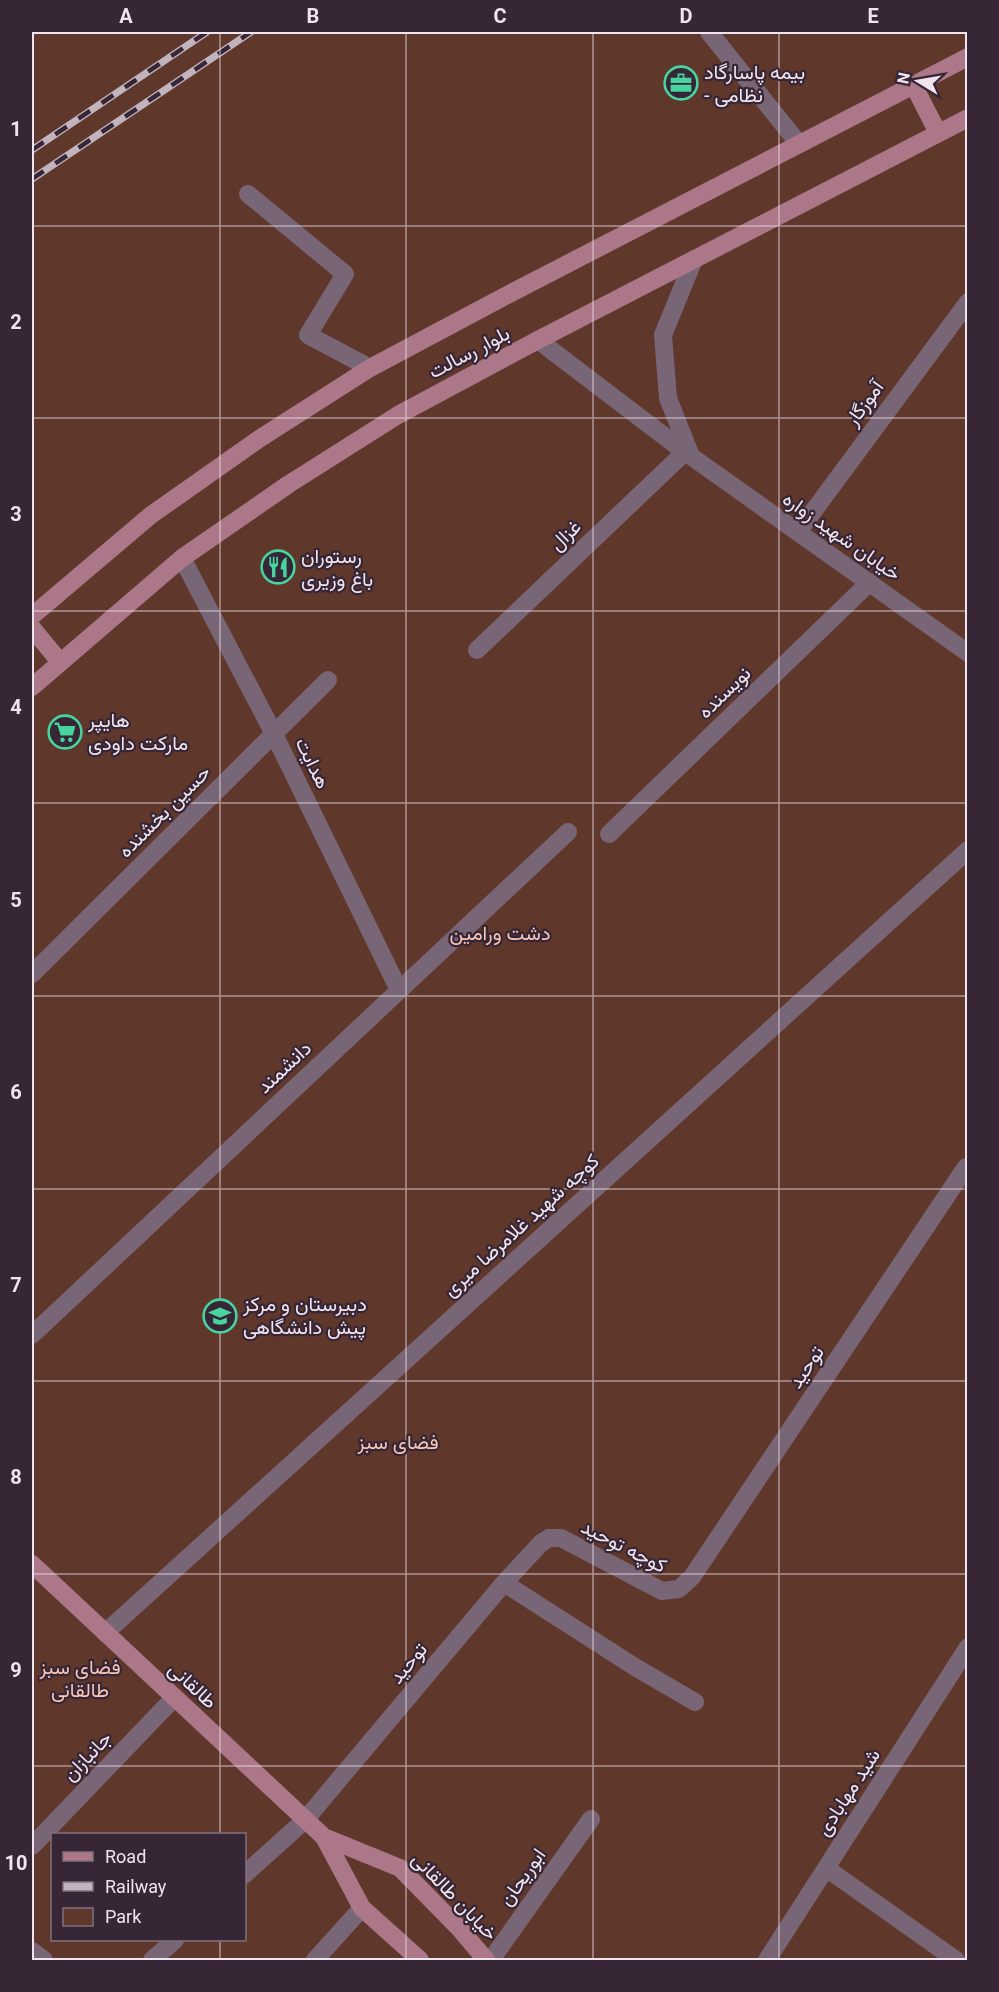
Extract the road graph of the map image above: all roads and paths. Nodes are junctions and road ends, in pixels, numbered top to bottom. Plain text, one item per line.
1 (709, 32) edge
2 (968, 57) edge
3 (914, 84) junction
4 (968, 118) edge
5 (938, 133) junction
6 (799, 144) junction
7 (248, 194) dead end
8 (694, 259) junction
9 (968, 302) edge
10 (538, 340) junction
11 (370, 368) junction
12 (688, 454) junction
13 (798, 532) junction
14 (182, 558) junction
15 (870, 582) junction
16 (32, 616) edge
17 (32, 628) edge
18 (477, 650) dead end
19 (968, 652) edge
20 (60, 662) junction
21 (328, 680) dead end
22 (32, 687) edge
23 (274, 734) junction
24 (568, 831) dead end
25 (609, 834) dead end
26 (968, 850) edge
27 (32, 974) edge
28 (399, 990) junction
29 (966, 1167) edge
30 (32, 1335) edge
31 (549, 1538) joint
32 (32, 1564) edge
33 (504, 1583) junction
34 (679, 1589) joint
35 (105, 1633) junction
36 (965, 1657) edge
37 (174, 1698) junction
38 (695, 1702) dead end
39 (591, 1819) dead end
40 (305, 1820) junction
41 (324, 1838) junction
42 (32, 1846) edge
43 (826, 1868) junction
44 (246, 1873) edge
45 (362, 1908) junction
46 (174, 1941) edge
47 (32, 1951) edge
48 (44, 1960) edge
49 (152, 1960) edge
50 (315, 1960) edge
51 (420, 1960) edge
52 (486, 1960) edge
53 (490, 1960) edge
54 (767, 1960) edge
55 (956, 1960) edge

1 - 6 street
2 - 3 main road, بلوار رسالت
3 - 5 main road
3 - 6 main road, بلوار رسالت
4 - 5 main road, بلوار رسالت
5 - 8 main road, بلوار رسالت
6 - 11 main road, بلوار رسالت
7 - 11 street
8 - 10 main road, بلوار رسالت
8 - 12 street
9 - 13 street, آموزگار
10 - 12 street, خیابان شهید زواره
10 - 14 main road, بلوار رسالت
11 - 16 main road, بلوار رسالت
12 - 13 street, خیابان شهید زواره
12 - 18 street, غزال
13 - 15 street, خیابان شهید زواره
14 - 20 main road, بلوار رسالت
14 - 23 street, هدایت
15 - 19 street, خیابان شهید زواره
15 - 25 street, نویسنده
17 - 20 main road
20 - 22 main road, بلوار رسالت
21 - 23 street, حسین بخشنده
23 - 27 street, حسین بخشنده
23 - 28 street, هدایت
24 - 28 street, دانشمند
26 - 35 street, کوچه شهید غلامرضا میری
28 - 30 street, دانشمند
29 - 34 street, توحید
31 - 33 street, توحید
31 - 34 street, کوچه توحید
32 - 35 main road, طالقانی
33 - 38 street
33 - 40 street, توحید
35 - 37 main road, طالقانی
36 - 43 street, شید مهابادی
37 - 40 main road, طالقانی
37 - 42 street, جانبازان
39 - 53 street, ابوریحان
40 - 41 main road, طالقانی
40 - 44 street, توحید
41 - 45 main road
41 - 52 main road, خیابان طالقانی
43 - 54 street, شید مهابادی
43 - 55 street
45 - 50 street
45 - 51 main road
46 - 49 street
47 - 48 street

